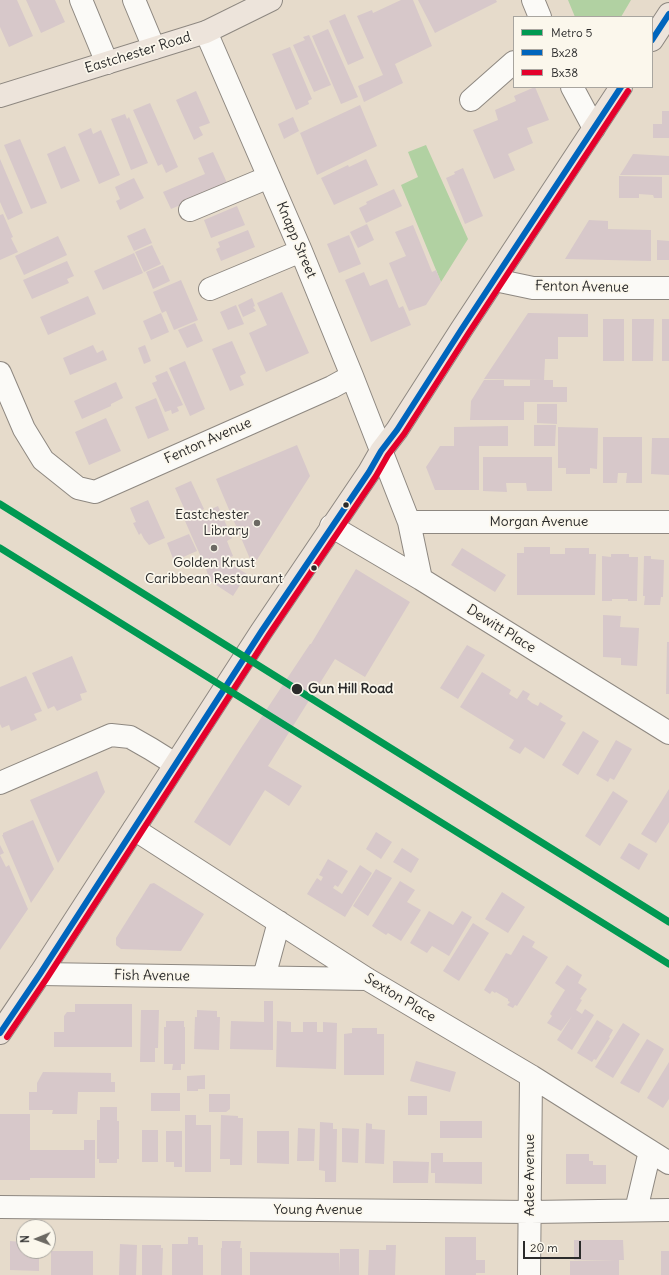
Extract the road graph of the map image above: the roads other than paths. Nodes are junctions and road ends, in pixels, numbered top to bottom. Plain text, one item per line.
1 (81, 0) edge
2 (134, 0) edge
3 (271, 0) edge
4 (533, 0) edge
5 (669, 14) edge
6 (540, 16) edge
7 (206, 32) junction
8 (653, 38) edge
9 (154, 48) junction
10 (107, 62) junction
11 (513, 63) edge
12 (573, 88) edge
13 (620, 88) edge
14 (0, 96) edge
15 (471, 100) dead end
16 (594, 128) junction
17 (269, 177) junction
18 (190, 210) dead end
19 (301, 251) junction
20 (495, 280) junction
21 (210, 288) dead end
22 (669, 288) edge
23 (0, 373) edge
24 (352, 376) junction
25 (382, 451) junction
26 (409, 522) junction
27 (669, 522) edge
28 (331, 526) junction
29 (421, 579) junction
30 (669, 733) edge
31 (175, 764) junction
32 (0, 783) edge
33 (134, 829) junction
34 (279, 922) junction
35 (40, 974) junction
36 (264, 977) junction
37 (367, 979) junction
38 (0, 1032) edge
39 (531, 1076) junction
40 (650, 1151) junction
41 (669, 1163) edge
42 (0, 1207) edge
43 (636, 1210) junction
44 (669, 1210) edge
45 (530, 1212) junction
46 (529, 1275) edge

1 - 10 street
2 - 9 street
3 - 7 main road, Eastchester Road
4 - 6 street
5 - 8 main road
7 - 9 main road, Eastchester Road
7 - 17 street, Knapp Street
9 - 10 main road, Eastchester Road
10 - 14 main road, Eastchester Road
11 - 15 street
12 - 16 street
13 - 16 main road
16 - 20 main road
17 - 18 street
17 - 19 street, Knapp Street
19 - 21 street
19 - 24 street, Knapp Street
20 - 22 street, Fenton Avenue
20 - 25 main road
23 - 24 street, Fenton Avenue
24 - 25 street, Knapp Street
25 - 26 street
25 - 28 main road
26 - 27 street, Morgan Avenue
26 - 29 street
28 - 29 street, Dewitt Place
28 - 31 main road
29 - 30 street, Dewitt Place
31 - 32 street
31 - 33 main road
33 - 34 street, Sexton Place
33 - 35 main road
34 - 36 street
34 - 37 street, Sexton Place
35 - 36 street, Fish Avenue
35 - 38 main road
36 - 37 street, Fish Avenue
37 - 39 street, Sexton Place
39 - 40 street, Sexton Place
39 - 45 street, Adee Avenue
40 - 41 street, Sexton Place
40 - 43 street
42 - 45 street, Young Avenue
43 - 44 street, Young Avenue
43 - 45 street, Young Avenue
45 - 46 street, Adee Avenue

